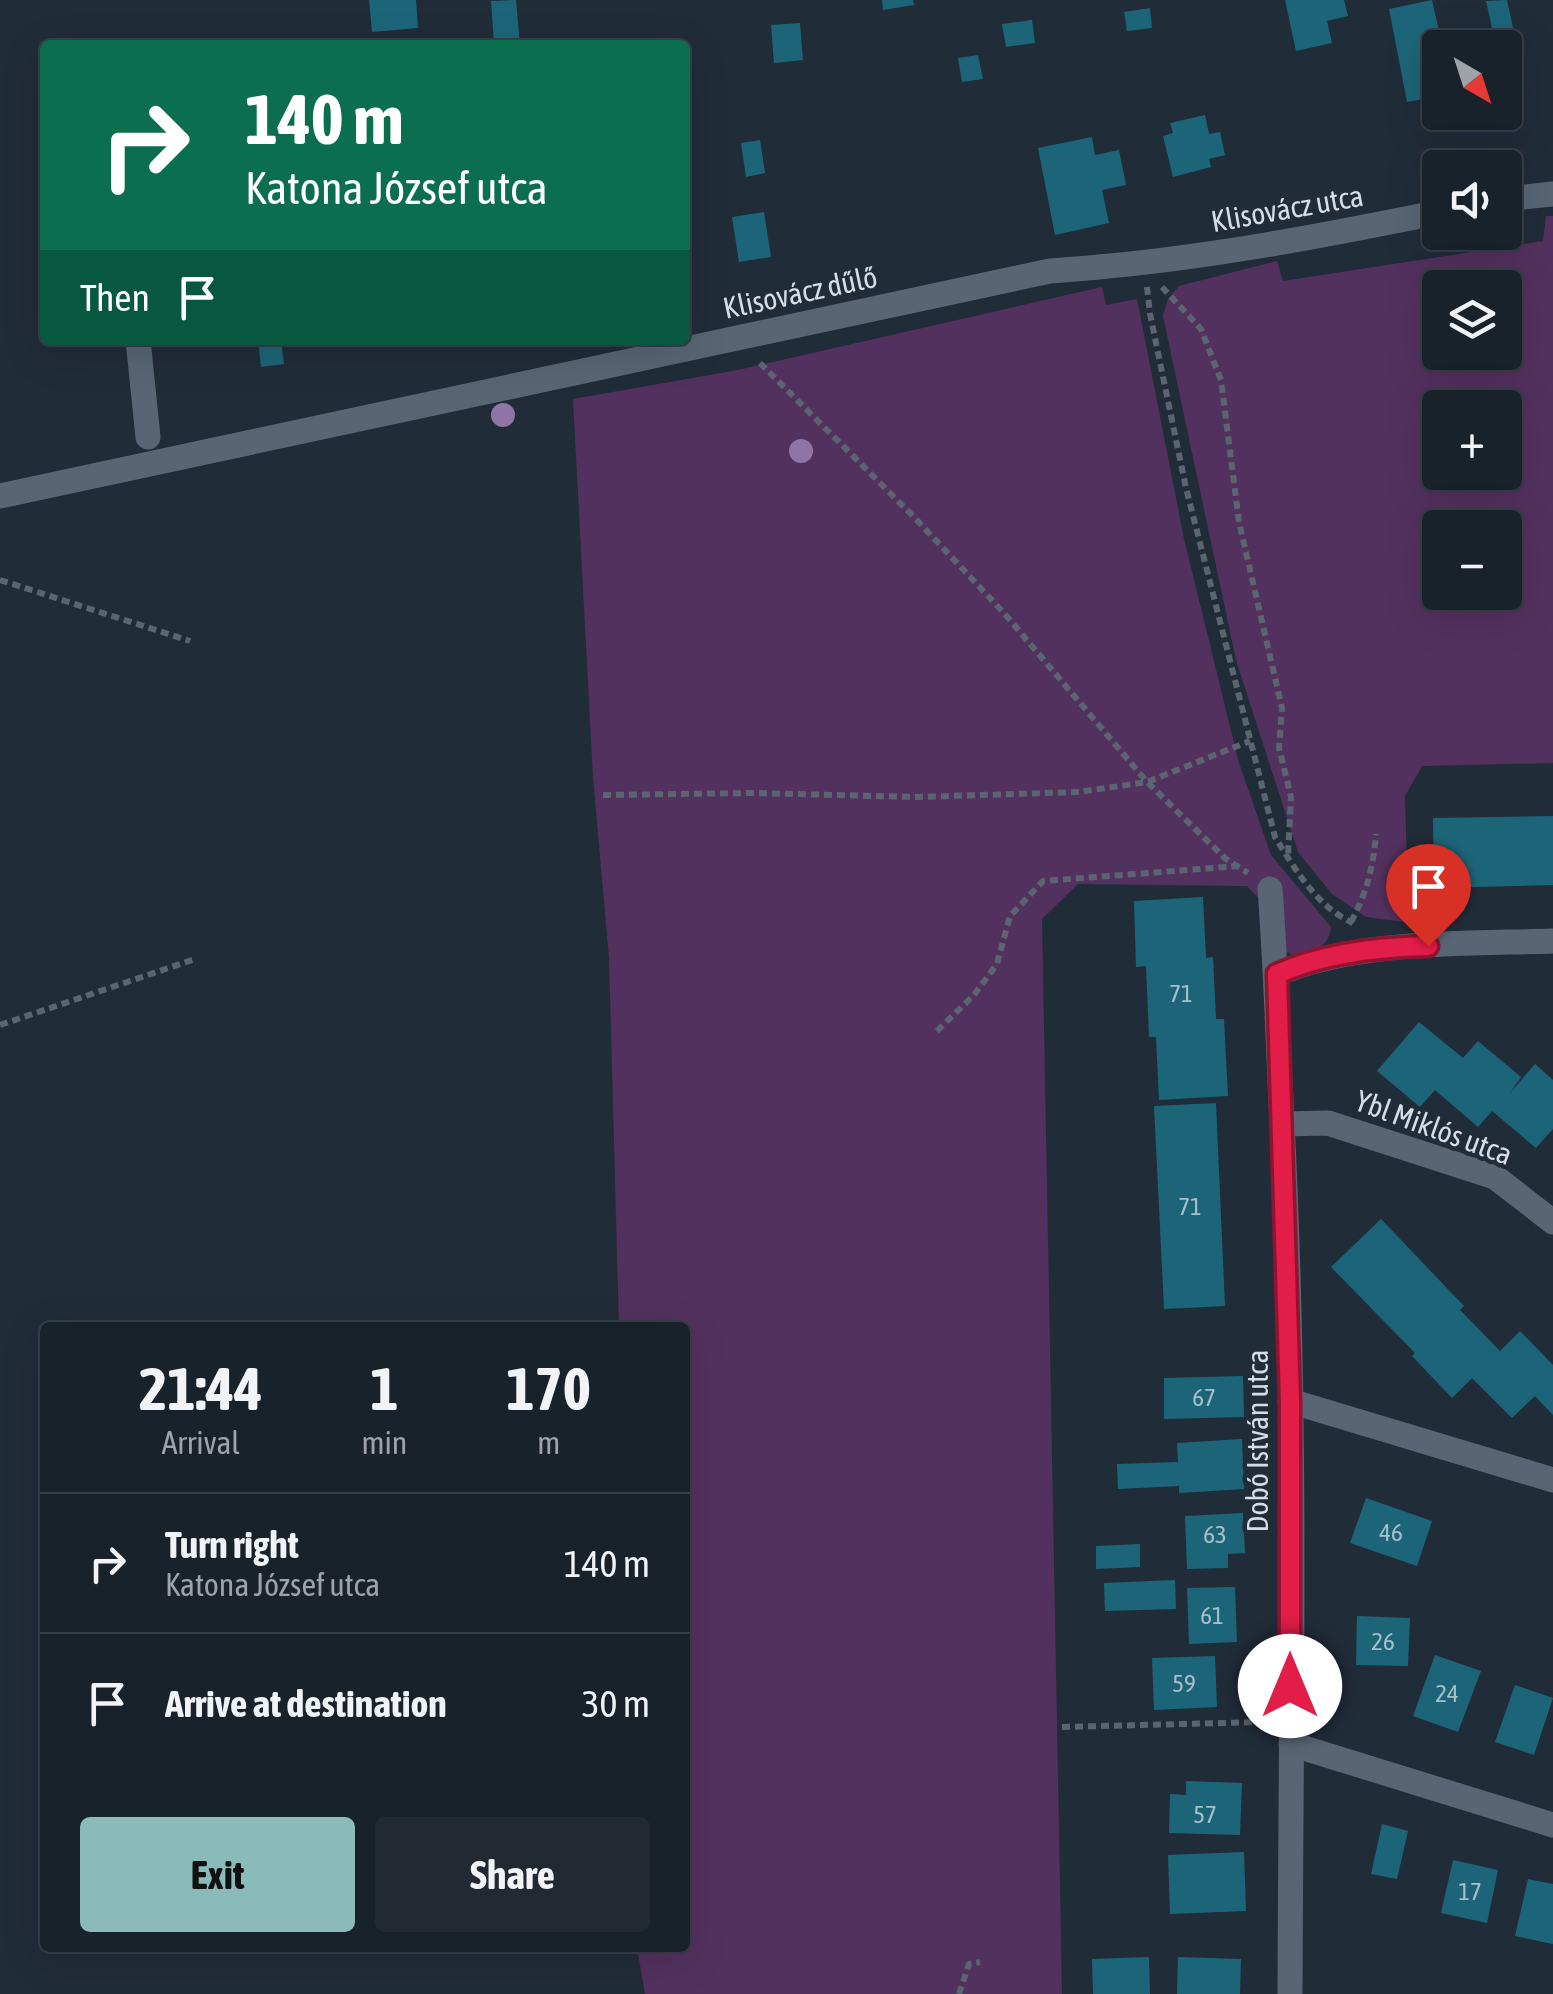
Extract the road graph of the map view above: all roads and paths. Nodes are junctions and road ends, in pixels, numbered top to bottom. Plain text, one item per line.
1 (1553, 194) edge
2 (1522, 197) edge
3 (1422, 216) edge
4 (1146, 268) junction
5 (741, 338) junction
6 (139, 345) edge
7 (148, 437) dead end
8 (0, 496) edge
9 (0, 580) edge
10 (190, 640) dead end
11 (1250, 741) junction
12 (1147, 782) junction
13 (602, 795) dead end
14 (1376, 834) dead end
15 (1288, 857) junction
16 (1242, 866) junction
17 (1300, 876) junction
18 (1266, 878) junction
19 (1351, 922) junction
20 (1553, 941) edge
21 (1404, 946) junction
22 (195, 960) dead end
23 (1277, 974) junction
24 (0, 1026) edge
25 (937, 1032) dead end
26 (1282, 1124) junction
27 (1553, 1222) edge
28 (1290, 1401) junction
29 (1553, 1480) edge
30 (1062, 1727) dead end
31 (1290, 1733) junction
32 (1553, 1825) edge
33 (980, 1962) dead end
34 (959, 1994) edge
35 (1290, 1994) edge

1 - 2 street
3 - 4 street, Klisovácz utca
4 - 5 street, Klisovácz dűlő
4 - 11 path
4 - 15 path
5 - 8 street, Klisovácz dűlő
5 - 12 path
6 - 7 street
9 - 10 path
11 - 12 path
11 - 15 path
12 - 13 path
12 - 16 path
14 - 19 path
15 - 17 path
16 - 18 path
16 - 25 path
17 - 18 path
17 - 19 path
18 - 23 street, Dobó István utca
19 - 21 path
20 - 21 street
21 - 23 street
22 - 24 path
23 - 26 street, Dobó István utca
26 - 27 street, Ybl Miklós utca
26 - 28 street, Dobó István utca
28 - 29 street
28 - 31 street, Dobó István utca
30 - 31 path
31 - 32 street
31 - 35 street, Dobó István utca
33 - 34 path

